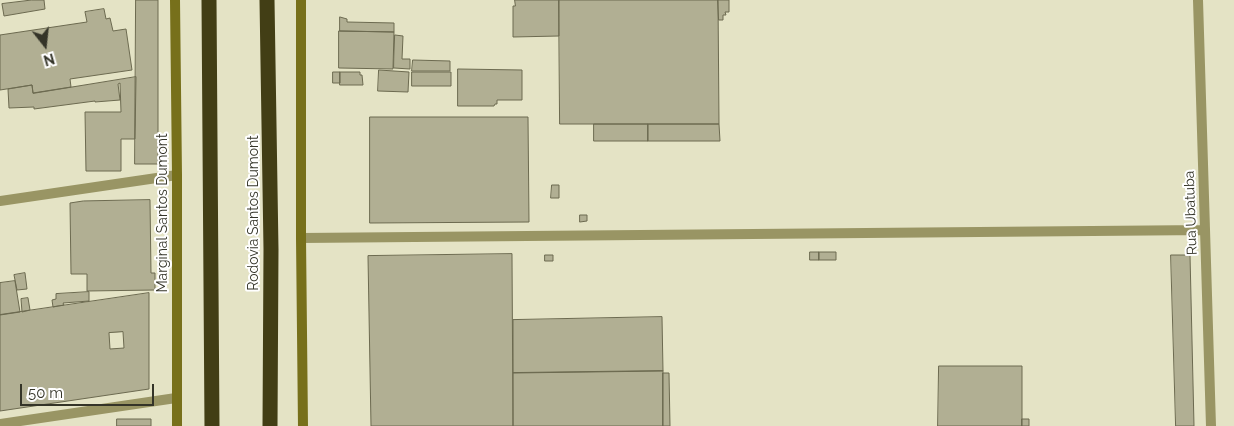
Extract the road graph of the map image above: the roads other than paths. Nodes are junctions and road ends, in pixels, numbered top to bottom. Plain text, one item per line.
1 (175, 0) edge
2 (209, 0) edge
3 (268, 0) edge
4 (302, 0) edge
5 (1198, 0) edge
6 (178, 175) junction
7 (0, 201) edge
8 (1205, 230) junction
9 (301, 238) junction
10 (176, 398) junction
11 (0, 424) edge
12 (176, 426) edge
13 (212, 426) edge
14 (270, 426) edge
15 (303, 426) edge
16 (1211, 426) edge

1 - 6 main road, Marginal Santos Dumont
2 - 13 highway
3 - 14 highway, Rodovia Santos Dumont
4 - 9 main road
5 - 8 street, Rua Ubatuba
6 - 7 street
6 - 10 main road, Marginal Santos Dumont
8 - 9 street
8 - 16 street, Rua Ubatuba
9 - 15 main road
10 - 11 street
10 - 12 main road, Marginal Santos Dumont

